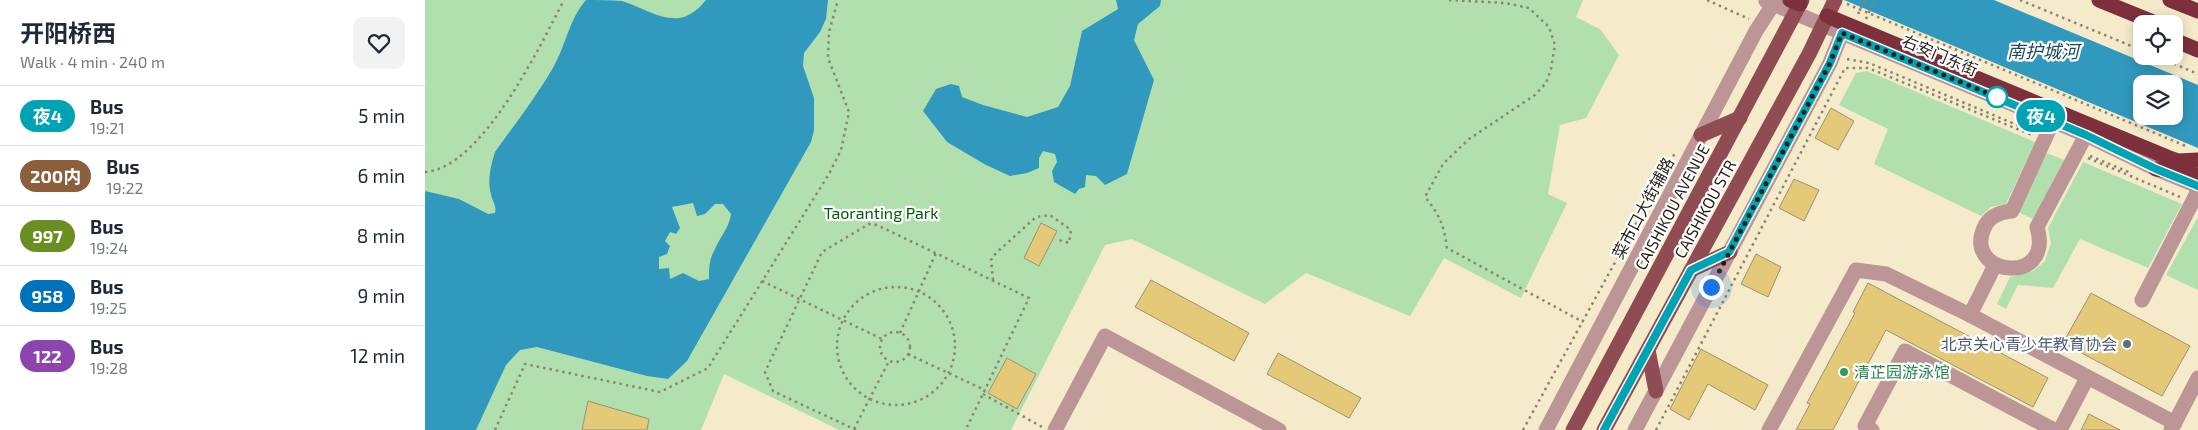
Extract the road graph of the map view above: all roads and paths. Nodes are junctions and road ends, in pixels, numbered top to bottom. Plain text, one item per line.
1 (564, 0) edge
2 (839, 0) edge
3 (1449, 0) edge
4 (1707, 0) edge
5 (1865, 0) edge
6 (1874, 0) edge
7 (2021, 0) edge
8 (2170, 0) edge
9 (1771, 1) edge
10 (2105, 2) edge
11 (1797, 4) edge
12 (1833, 10) edge
13 (1859, 11) dead end
14 (2198, 11) edge
15 (1867, 13) dead end
16 (2136, 15) edge
17 (2133, 19) edge
18 (1754, 21) dead end
19 (1842, 33) junction
20 (2183, 34) edge
21 (2198, 40) edge
22 (2183, 44) edge
23 (2133, 47) edge
24 (2198, 50) edge
25 (1840, 58) dead end
26 (2177, 65) edge
27 (2198, 74) edge
28 (1740, 118) junction
29 (2053, 121) junction
30 (1701, 135) junction
31 (2086, 135) junction
32 (2045, 139) junction
33 (2189, 147) dead end
34 (1678, 148) dead end
35 (2076, 152) junction
36 (2198, 160) edge
37 (2156, 169) junction
38 (425, 172) edge
39 (2198, 175) edge
40 (2195, 195) edge
41 (1059, 240) dead end
42 (1729, 252) junction
43 (936, 253) junction
44 (1995, 265) junction
45 (1691, 270) junction
46 (993, 280) junction
47 (762, 281) junction
48 (919, 292) junction
49 (800, 300) junction
50 (2141, 300) dead end
51 (1970, 315) junction
52 (843, 320) junction
53 (1583, 322) junction
54 (900, 333) junction
55 (882, 339) junction
56 (1648, 350) junction
57 (908, 354) junction
58 (889, 361) junction
59 (948, 373) junction
60 (2087, 378) junction
61 (2198, 378) edge
62 (985, 390) junction
63 (1656, 391) junction
64 (983, 394) junction
65 (869, 399) junction
66 (2173, 426) edge
67 (967, 427) dead end
68 (495, 430) edge
69 (855, 430) edge
70 (1048, 430) edge
71 (1055, 430) edge
72 (1277, 430) edge
73 (1523, 430) edge
74 (1546, 430) edge
75 (1573, 430) edge
76 (1604, 430) edge
77 (1635, 430) edge
78 (1656, 430) edge
79 (1769, 430) edge
80 (1872, 430) edge
81 (2054, 430) edge
82 (2061, 430) edge

1 - 38 path
2 - 47 path
3 - 53 path
4 - 18 path
5 - 13 path
6 - 15 path
7 - 23 path
8 - 14 highway
9 - 11 street, 右安门东街
9 - 30 street, 菜市口大街辅路
10 - 16 highway
10 - 17 highway
11 - 12 street, 右安门东街
11 - 28 main road, CAISHIKOU AVENUE
12 - 19 street, 右安门东街
12 - 33 path
12 - 36 highway
12 - 45 main road, CAISHIKOU STR
19 - 29 street, 右安门东街
19 - 42 street
20 - 21 highway
22 - 24 highway
25 - 32 path
26 - 27 path
28 - 30 main road
28 - 75 main road, CAISHIKOU AVENUE
29 - 31 street, 右安门东街
29 - 32 street
30 - 74 street, 菜市口大街辅路
31 - 35 street
31 - 37 street, 右安门东街
32 - 44 street
32 - 78 path
34 - 53 path
35 - 40 path
35 - 44 street
37 - 39 highway
37 - 40 street, 右安门东街
40 - 50 street
41 - 46 path
42 - 45 main road
42 - 63 street
43 - 46 path
43 - 48 path
43 - 49 path
44 - 51 street
45 - 56 main road, CAISHIKOU STR
46 - 62 path
47 - 49 path
47 - 68 path
48 - 52 path
48 - 54 path
48 - 59 path
49 - 52 path
49 - 69 path
51 - 60 street
51 - 79 street
52 - 55 path
52 - 65 path
53 - 73 path
54 - 55 path
54 - 57 path
55 - 58 path
56 - 63 main road
56 - 76 main road, CAISHIKOU STR
57 - 58 path
57 - 59 path
58 - 65 path
59 - 62 path
59 - 65 path
60 - 66 street
60 - 82 street
61 - 66 street
62 - 64 path
63 - 77 street
64 - 67 path
64 - 70 path
65 - 69 path
71 - 72 street
80 - 81 street

